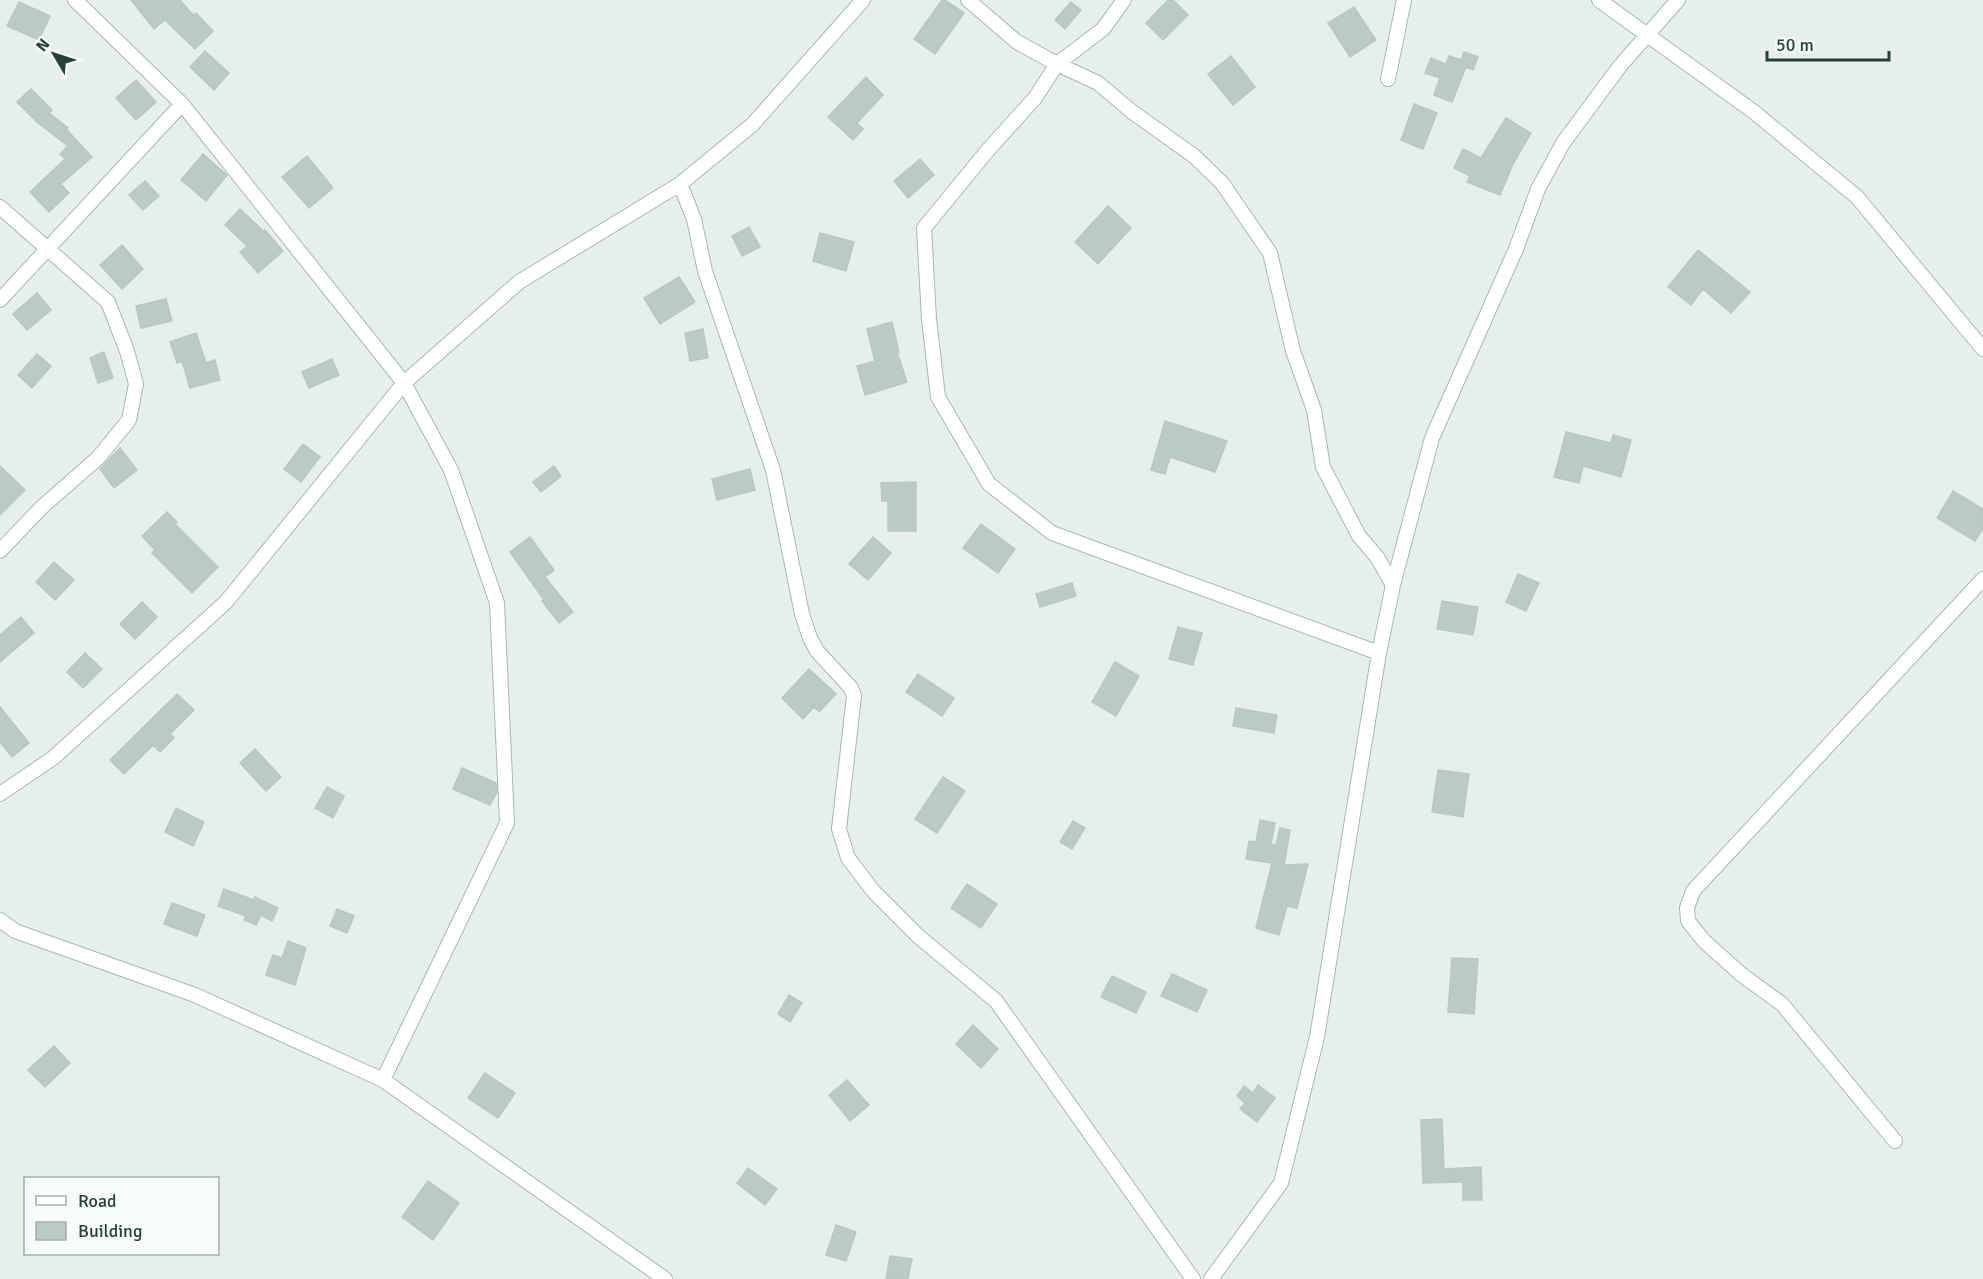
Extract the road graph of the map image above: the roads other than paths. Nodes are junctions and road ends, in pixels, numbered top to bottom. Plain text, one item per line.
1 (75, 0) edge
2 (863, 0) edge
3 (968, 0) edge
4 (1124, 0) edge
5 (1404, 0) edge
6 (1599, 0) edge
7 (1678, 0) edge
8 (1609, 4) edge
9 (1648, 36) junction
10 (1057, 64) junction
11 (1388, 79) dead end
12 (182, 104) junction
13 (680, 184) junction
14 (0, 207) edge
15 (48, 248) junction
16 (0, 300) edge
17 (1983, 349) edge
18 (404, 383) junction
19 (0, 551) edge
20 (1983, 579) edge
21 (1393, 585) junction
22 (1379, 653) junction
23 (0, 794) edge
24 (0, 920) edge
25 (383, 1080) junction
26 (1895, 1141) dead end
27 (665, 1279) edge
28 (1193, 1279) edge
29 (1211, 1279) edge

1 - 12 street
2 - 13 street
3 - 10 street
4 - 10 street
5 - 11 street
6 - 8 street
7 - 9 street
8 - 9 street
9 - 17 street
9 - 21 street
10 - 21 street
10 - 22 street
12 - 15 street
12 - 18 street
13 - 18 street
13 - 28 street
14 - 15 street
15 - 16 street
15 - 19 street
18 - 23 street
18 - 25 street
20 - 26 street
21 - 22 street
22 - 29 street
24 - 25 street
25 - 27 street

